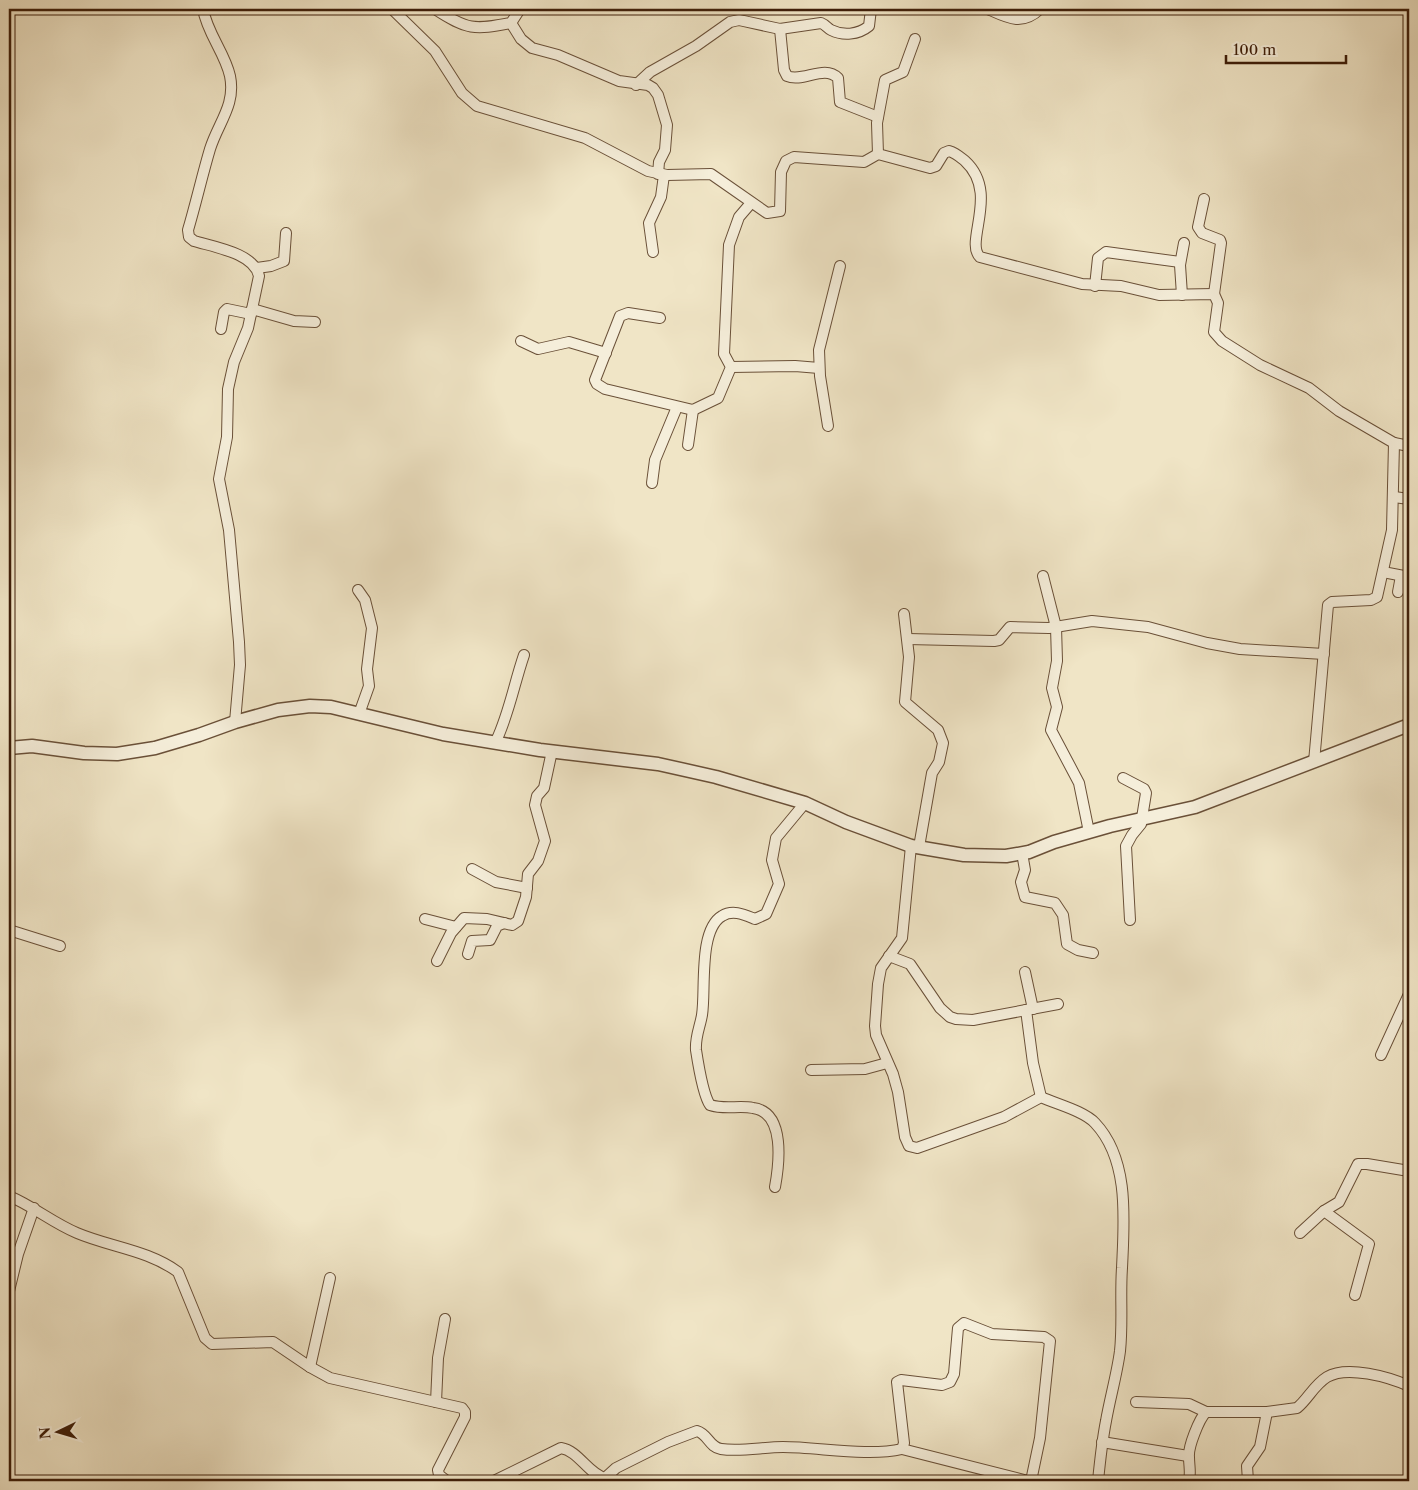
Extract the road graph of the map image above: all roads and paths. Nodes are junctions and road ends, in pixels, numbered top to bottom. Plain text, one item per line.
1 (203, 9) edge
2 (392, 9) edge
3 (435, 9) edge
4 (520, 9) edge
5 (871, 9) edge
6 (988, 9) edge
7 (1040, 9) edge
8 (510, 23) junction
9 (780, 29) junction
10 (915, 39) dead end
11 (636, 85) junction
12 (878, 117) junction
13 (878, 154) junction
14 (661, 174) junction
15 (1204, 199) dead end
16 (751, 203) junction
17 (286, 233) dead end
18 (1184, 243) dead end
19 (652, 252) dead end
20 (1180, 262) junction
21 (840, 266) dead end
22 (257, 268) junction
23 (1095, 286) junction
24 (1214, 294) junction
25 (1182, 295) junction
26 (251, 312) junction
27 (660, 318) dead end
28 (315, 322) dead end
29 (221, 329) dead end
30 (521, 341) dead end
31 (606, 353) junction
32 (731, 367) junction
33 (819, 368) junction
34 (676, 407) junction
35 (693, 410) junction
36 (828, 426) dead end
37 (1394, 443) junction
38 (688, 445) dead end
39 (1409, 446) edge
40 (652, 483) dead end
41 (1394, 497) junction
42 (1409, 499) edge
43 (1383, 572) junction
44 (1043, 576) dead end
45 (1405, 576) edge
46 (358, 590) dead end
47 (1398, 592) dead end
48 (904, 614) dead end
49 (1056, 627) junction
50 (908, 639) junction
51 (1324, 654) junction
52 (524, 655) dead end
53 (359, 714) junction
54 (235, 722) junction
55 (1409, 725) edge
56 (496, 742) junction
57 (9, 748) edge
58 (552, 751) junction
59 (1314, 762) junction
60 (1123, 778) dead end
61 (805, 803) junction
62 (1142, 818) junction
63 (1089, 832) junction
64 (915, 846) junction
65 (1022, 853) junction
66 (472, 869) dead end
67 (527, 888) junction
68 (425, 919) dead end
69 (1130, 920) dead end
70 (504, 923) junction
71 (456, 927) junction
72 (9, 930) edge
73 (60, 946) dead end
74 (1093, 953) dead end
75 (468, 954) dead end
76 (889, 956) junction
77 (437, 961) dead end
78 (1025, 972) dead end
79 (1409, 994) edge
80 (1058, 1004) dead end
81 (1030, 1010) junction
82 (1381, 1055) dead end
83 (887, 1063) junction
84 (811, 1070) dead end
85 (1041, 1097) junction
86 (1409, 1171) edge
87 (775, 1187) dead end
88 (9, 1196) edge
89 (34, 1208) junction
90 (1324, 1211) junction
91 (1300, 1234) dead end
92 (330, 1278) dead end
93 (9, 1290) edge
94 (1355, 1295) dead end
95 (445, 1319) dead end
96 (310, 1367) junction
97 (1409, 1386) edge
98 (436, 1402) junction
99 (1136, 1402) dead end
100 (1206, 1412) junction
101 (1267, 1412) junction
102 (1102, 1442) junction
103 (902, 1449) junction
104 (1188, 1456) junction
105 (447, 1481) edge
106 (494, 1481) edge
107 (1029, 1481) edge
108 (1098, 1481) edge
109 (1188, 1481) edge
110 (1248, 1481) edge

1 - 22 street
2 - 14 street
3 - 8 street
4 - 8 street
5 - 9 street
6 - 7 street
8 - 11 street
9 - 11 street
9 - 12 street
10 - 12 street
11 - 14 street
12 - 13 street
13 - 16 street
13 - 23 street
14 - 16 street
14 - 19 street
15 - 24 street
16 - 32 street
17 - 22 street
18 - 20 street
20 - 23 street
20 - 25 street
21 - 33 street
22 - 26 street
23 - 25 street
24 - 25 street
24 - 37 street
26 - 28 street
26 - 29 street
26 - 54 street
27 - 31 street
30 - 31 street
31 - 34 street
32 - 33 street
32 - 35 street
33 - 36 street
34 - 35 street
34 - 40 street
35 - 38 street
37 - 39 street
37 - 41 street
41 - 42 street
41 - 43 street
43 - 45 street
43 - 51 street
44 - 49 street
45 - 47 street
46 - 53 street
48 - 50 street
49 - 50 street
49 - 51 street
49 - 63 street
50 - 64 street
51 - 59 street
52 - 56 street
53 - 54 street
53 - 56 street
54 - 57 street
55 - 59 street
56 - 58 street
58 - 61 street
58 - 67 street
59 - 62 street
60 - 62 street
61 - 64 street
61 - 87 street
62 - 63 street
62 - 69 street
63 - 65 street
64 - 65 street
64 - 76 street
65 - 74 street
66 - 67 street
67 - 70 street
68 - 71 street
70 - 71 street
70 - 75 street
71 - 77 street
72 - 73 street
76 - 81 street
76 - 83 street
78 - 81 street
79 - 82 street
80 - 81 street
81 - 85 street
83 - 84 street
83 - 85 street
85 - 102 street
86 - 90 street
88 - 89 street
89 - 93 street
89 - 96 street
90 - 91 street
90 - 94 street
92 - 96 street
95 - 98 street
96 - 98 street
97 - 101 street
98 - 105 street
99 - 100 street
100 - 101 street
100 - 104 street
101 - 110 street
102 - 104 street
102 - 108 street
103 - 106 street
103 - 107 street
103 - 107 street
104 - 109 street

